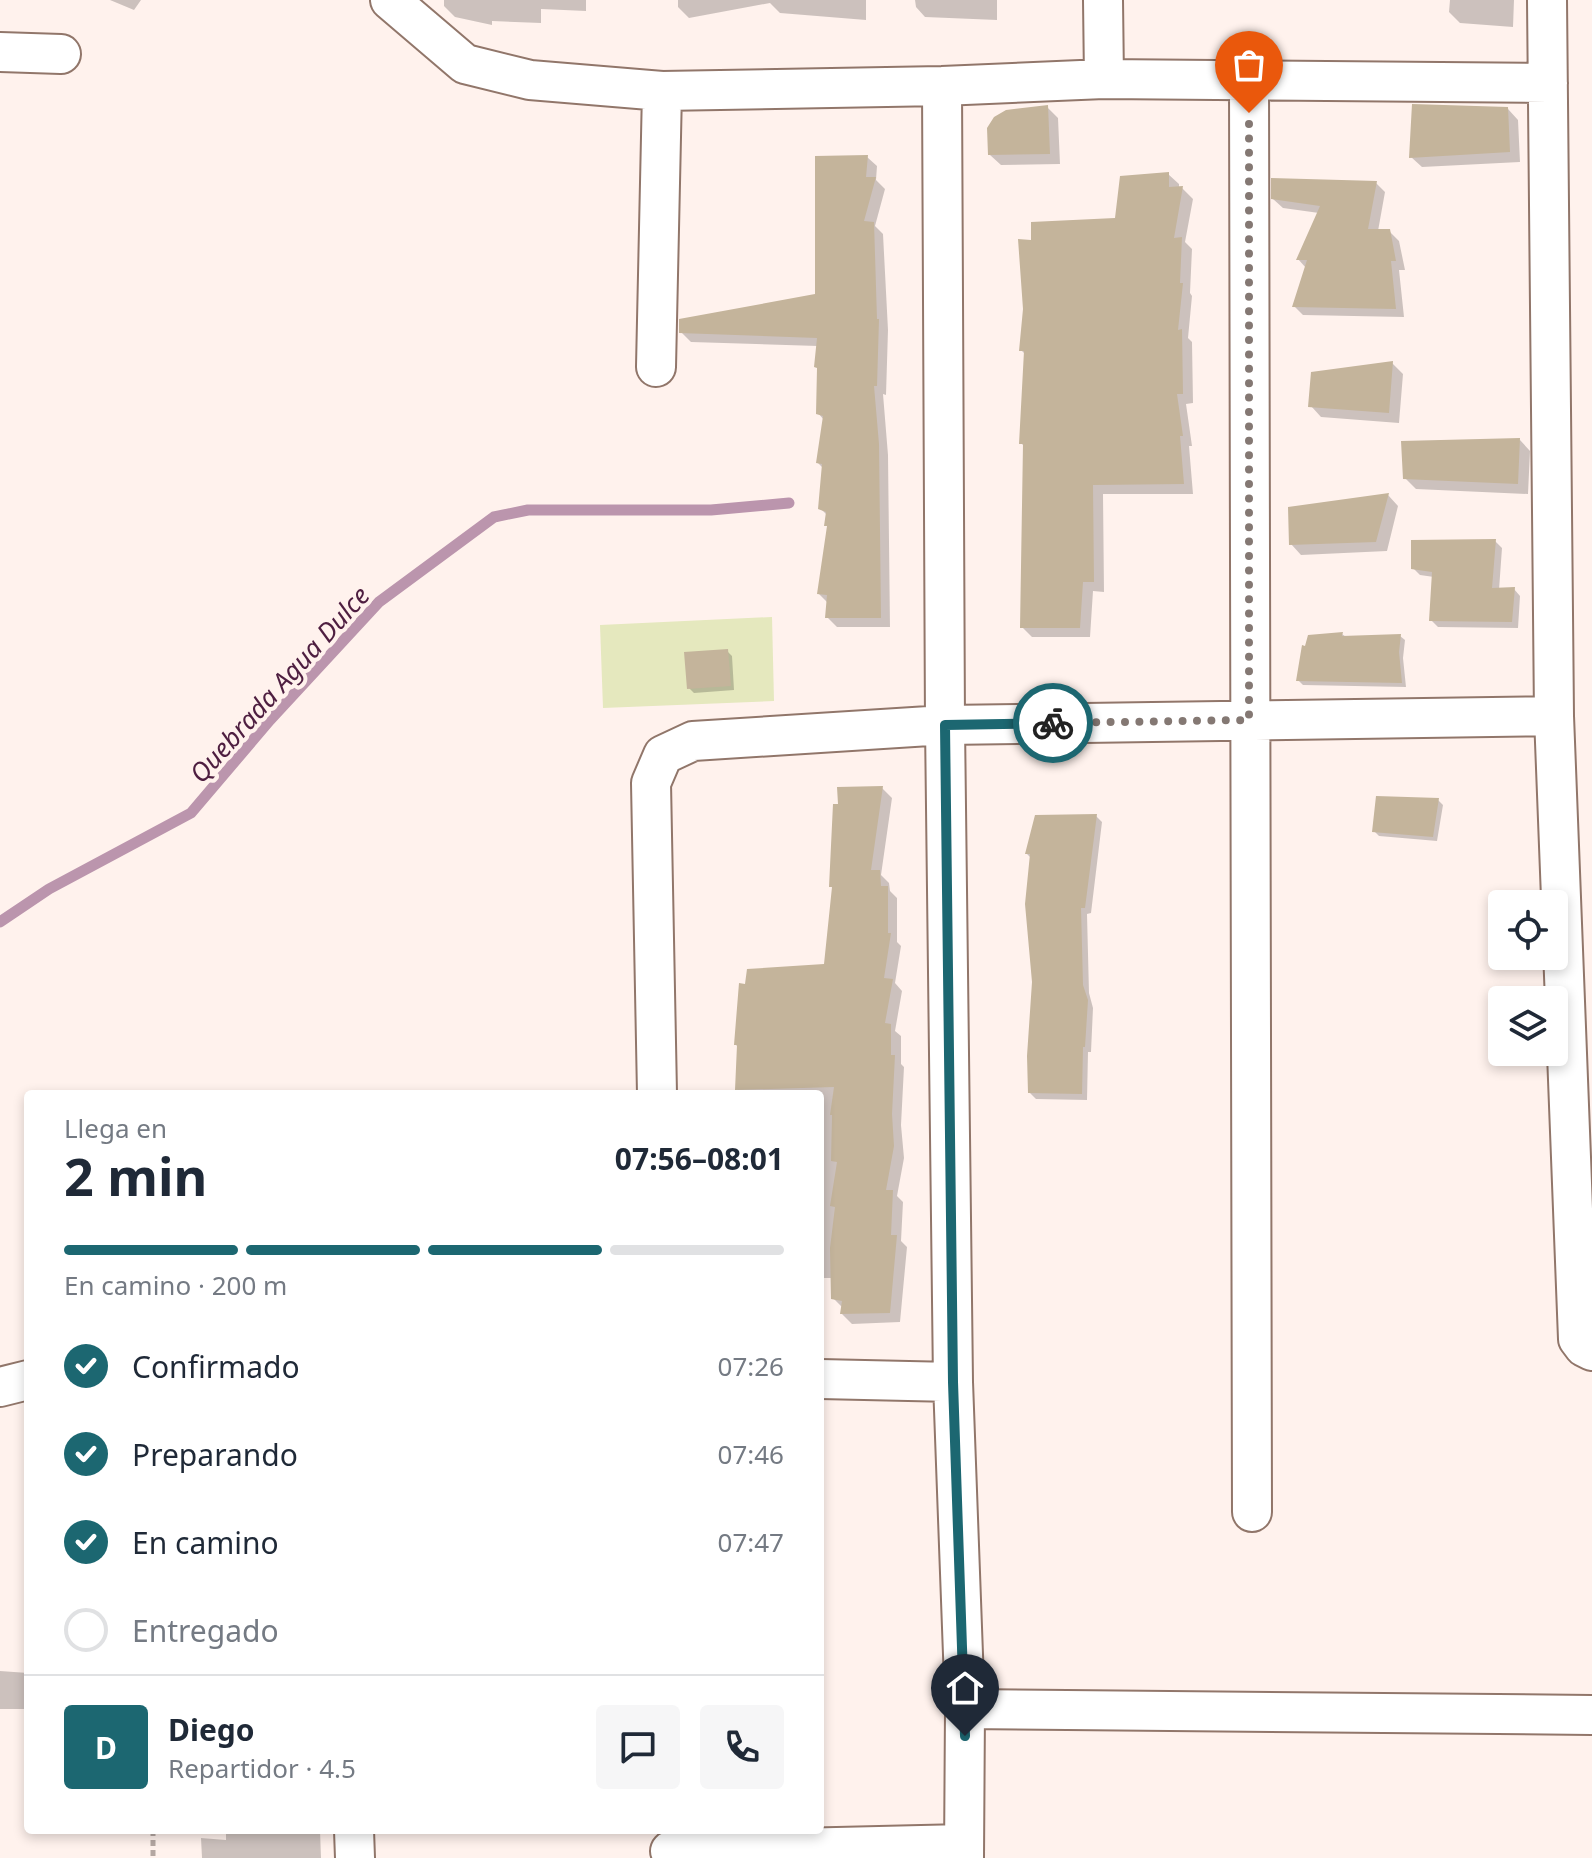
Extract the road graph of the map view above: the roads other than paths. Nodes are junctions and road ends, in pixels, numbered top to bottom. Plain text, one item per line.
1 (390, 0) edge
2 (1103, 0) edge
3 (1547, 0) edge
4 (0, 52) edge
5 (61, 54) dead end
6 (1104, 79) junction
7 (1249, 81) junction
8 (1548, 83) junction
9 (942, 86) junction
10 (662, 91) junction
11 (656, 367) dead end
12 (1554, 716) junction
13 (1249, 720) junction
14 (945, 725) junction
15 (657, 1090) edge
16 (1592, 1351) edge
17 (824, 1379) edge
18 (24, 1381) edge
19 (953, 1382) junction
20 (0, 1387) edge
21 (1252, 1512) dead end
22 (965, 1709) junction
23 (1592, 1715) edge
24 (354, 1834) edge
25 (669, 1846) edge
26 (964, 1851) edge
27 (355, 1858) edge

1 - 10 street
2 - 6 street
3 - 8 street
4 - 5 street
6 - 7 street
6 - 9 street
7 - 8 street
7 - 13 street
8 - 12 street
9 - 10 street
9 - 14 street
10 - 11 street
12 - 13 street
12 - 16 street
13 - 14 street
13 - 21 street
14 - 15 street
14 - 19 street
17 - 19 street
18 - 20 street
19 - 22 street
22 - 23 street
22 - 26 street
24 - 27 street
25 - 26 street

